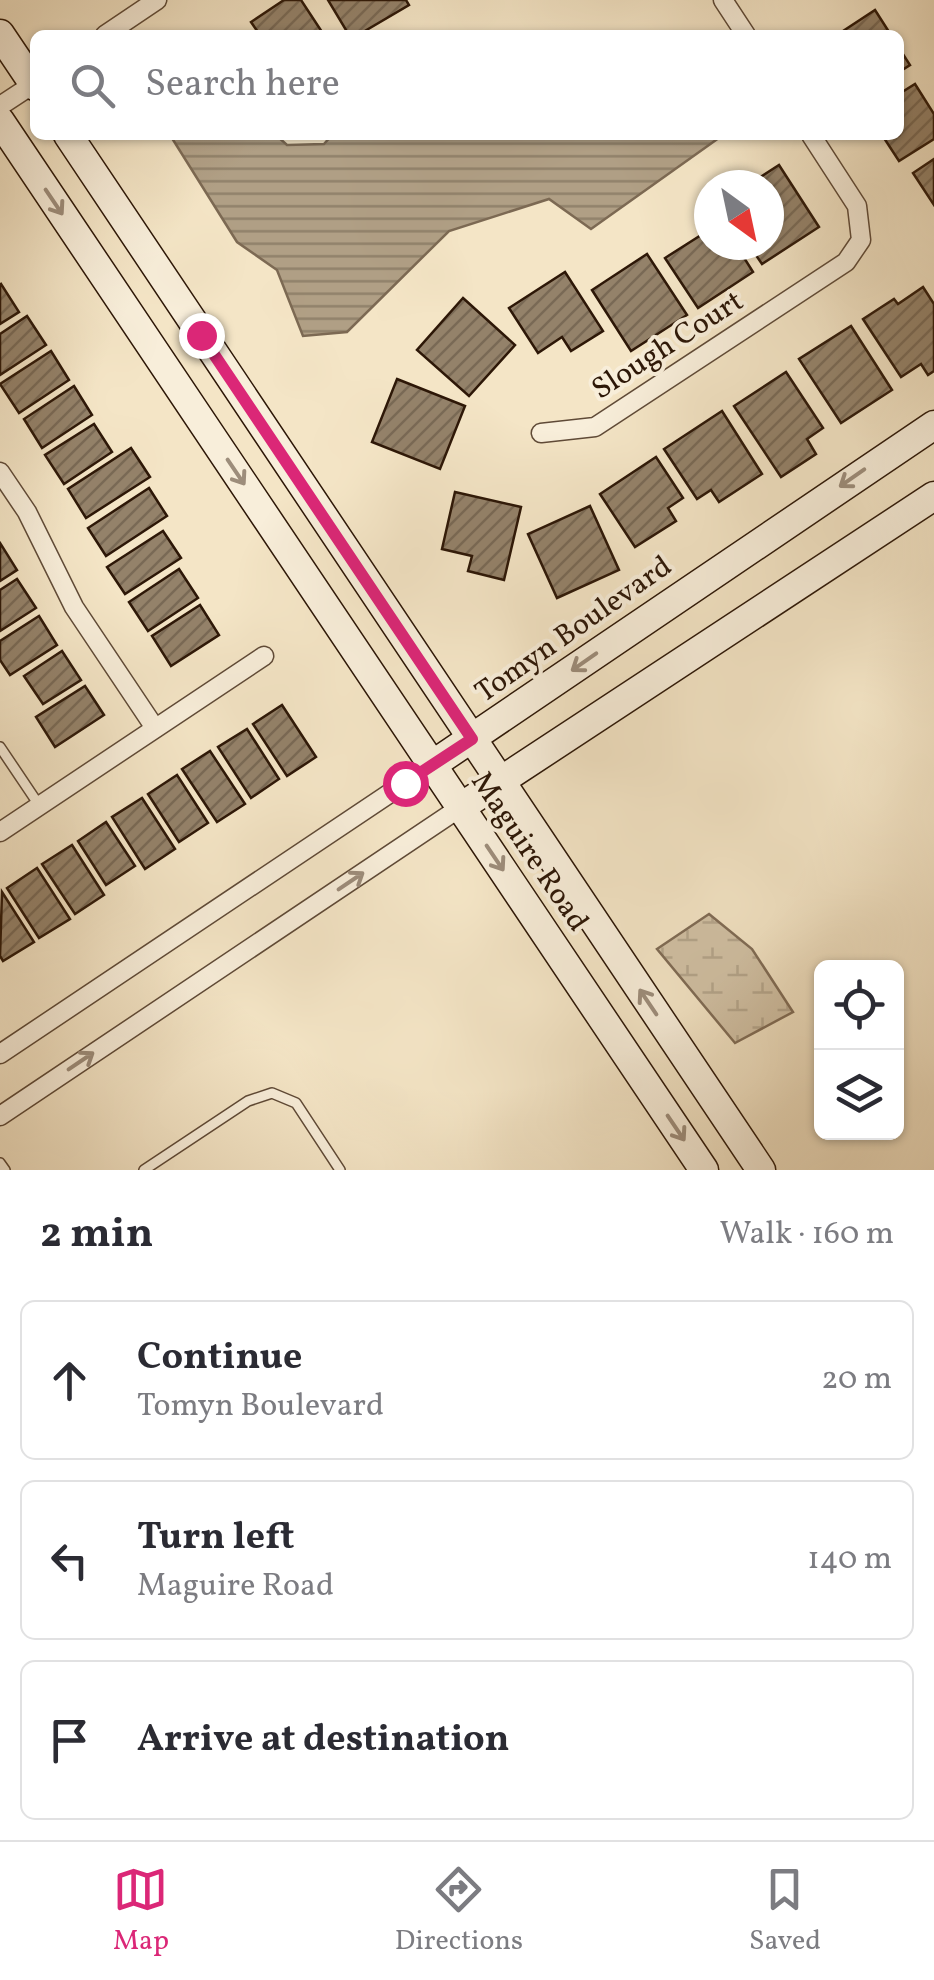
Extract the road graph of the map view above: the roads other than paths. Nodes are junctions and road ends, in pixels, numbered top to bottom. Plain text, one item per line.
1 (156, 0) edge
2 (724, 0) edge
3 (112, 30) edge
4 (743, 30) edge
5 (0, 34) edge
6 (30, 78) edge
7 (30, 87) edge
8 (0, 106) edge
9 (0, 121) edge
10 (71, 140) edge
11 (814, 140) edge
12 (934, 425) edge
13 (540, 433) dead end
14 (0, 472) edge
15 (934, 496) edge
16 (264, 656) dead end
17 (155, 728) junction
18 (472, 739) junction
19 (0, 747) edge
20 (432, 765) junction
21 (499, 779) junction
22 (39, 805) junction
23 (461, 807) junction
24 (0, 832) edge
25 (0, 1054) edge
26 (0, 1116) edge
27 (0, 1163) edge
28 (5, 1170) edge
29 (144, 1170) edge
30 (340, 1170) edge
31 (704, 1170) edge
32 (761, 1170) edge

1 - 3 street
2 - 4 street
5 - 6 main road
7 - 8 street
9 -> 20 main road, Maguire Road
10 - 18 main road, Maguire Road
11 - 13 street, Slough Court
12 -> 18 main road, Tomyn Boulevard
14 - 17 street
15 - 21 main road
16 - 17 street
17 - 22 street
18 - 20 main road, Tomyn Boulevard
18 - 21 main road, Maguire Road
19 - 22 lane
20 - 23 main road, Maguire Road
20 - 25 street, Tomyn Boulevard
21 - 23 main road
32 -> 21 main road, Maguire Road
22 - 24 street
26 -> 23 street
23 -> 31 main road, Maguire Road
27 - 28 lane
29 - 30 lane

